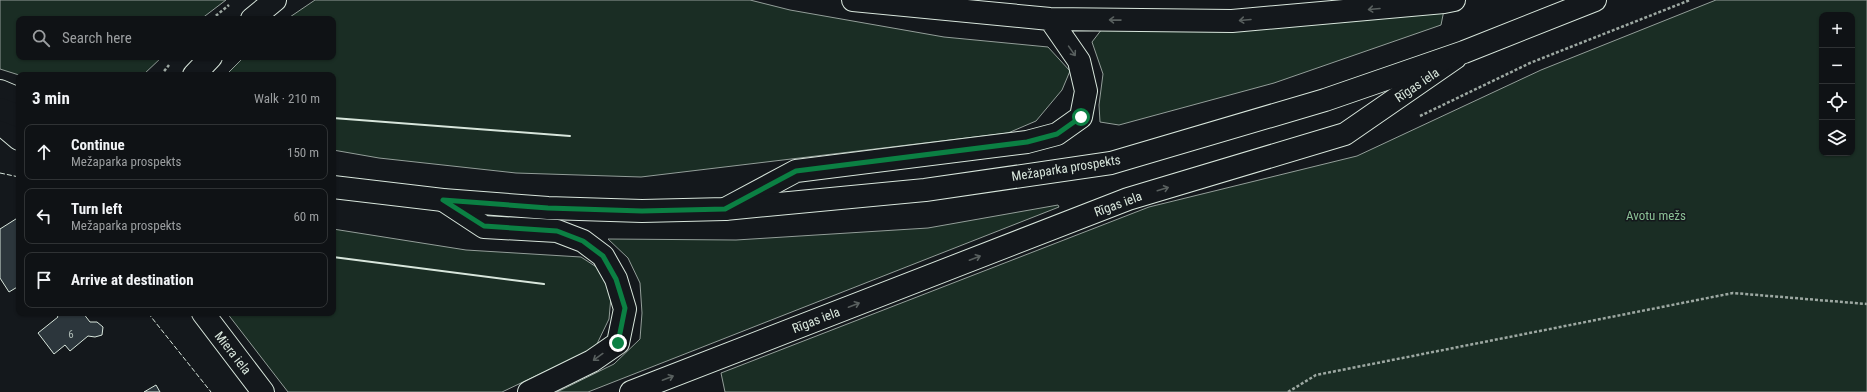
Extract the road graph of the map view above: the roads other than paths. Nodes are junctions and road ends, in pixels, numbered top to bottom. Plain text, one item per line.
1 (275, 0) edge
2 (853, 0) edge
3 (1454, 0) edge
4 (1595, 0) edge
5 (256, 16) edge
6 (1050, 19) junction
7 (1464, 52) junction
8 (208, 60) edge
9 (197, 72) edge
10 (0, 91) edge
11 (16, 98) edge
12 (0, 109) edge
13 (16, 115) edge
14 (0, 124) edge
15 (16, 137) edge
16 (336, 187) edge
17 (443, 200) junction
18 (725, 209) junction
19 (204, 316) edge
20 (263, 392) edge
21 (529, 392) edge
22 (631, 392) edge

1 - 5 street
2 - 6 street
3 -> 6 street
4 - 7 street, Rīgas iela
6 -> 18 street, Mežaparka prospekts
7 - 18 street, Mežaparka prospekts
22 -> 7 street, Rīgas iela
8 - 9 street
10 - 11 street
12 - 13 street
14 - 15 street
16 - 17 street, Mežaparka prospekts
17 - 18 street, Mežaparka prospekts
17 -> 21 street, Mežaparka prospekts
19 - 20 street, Miera iela

